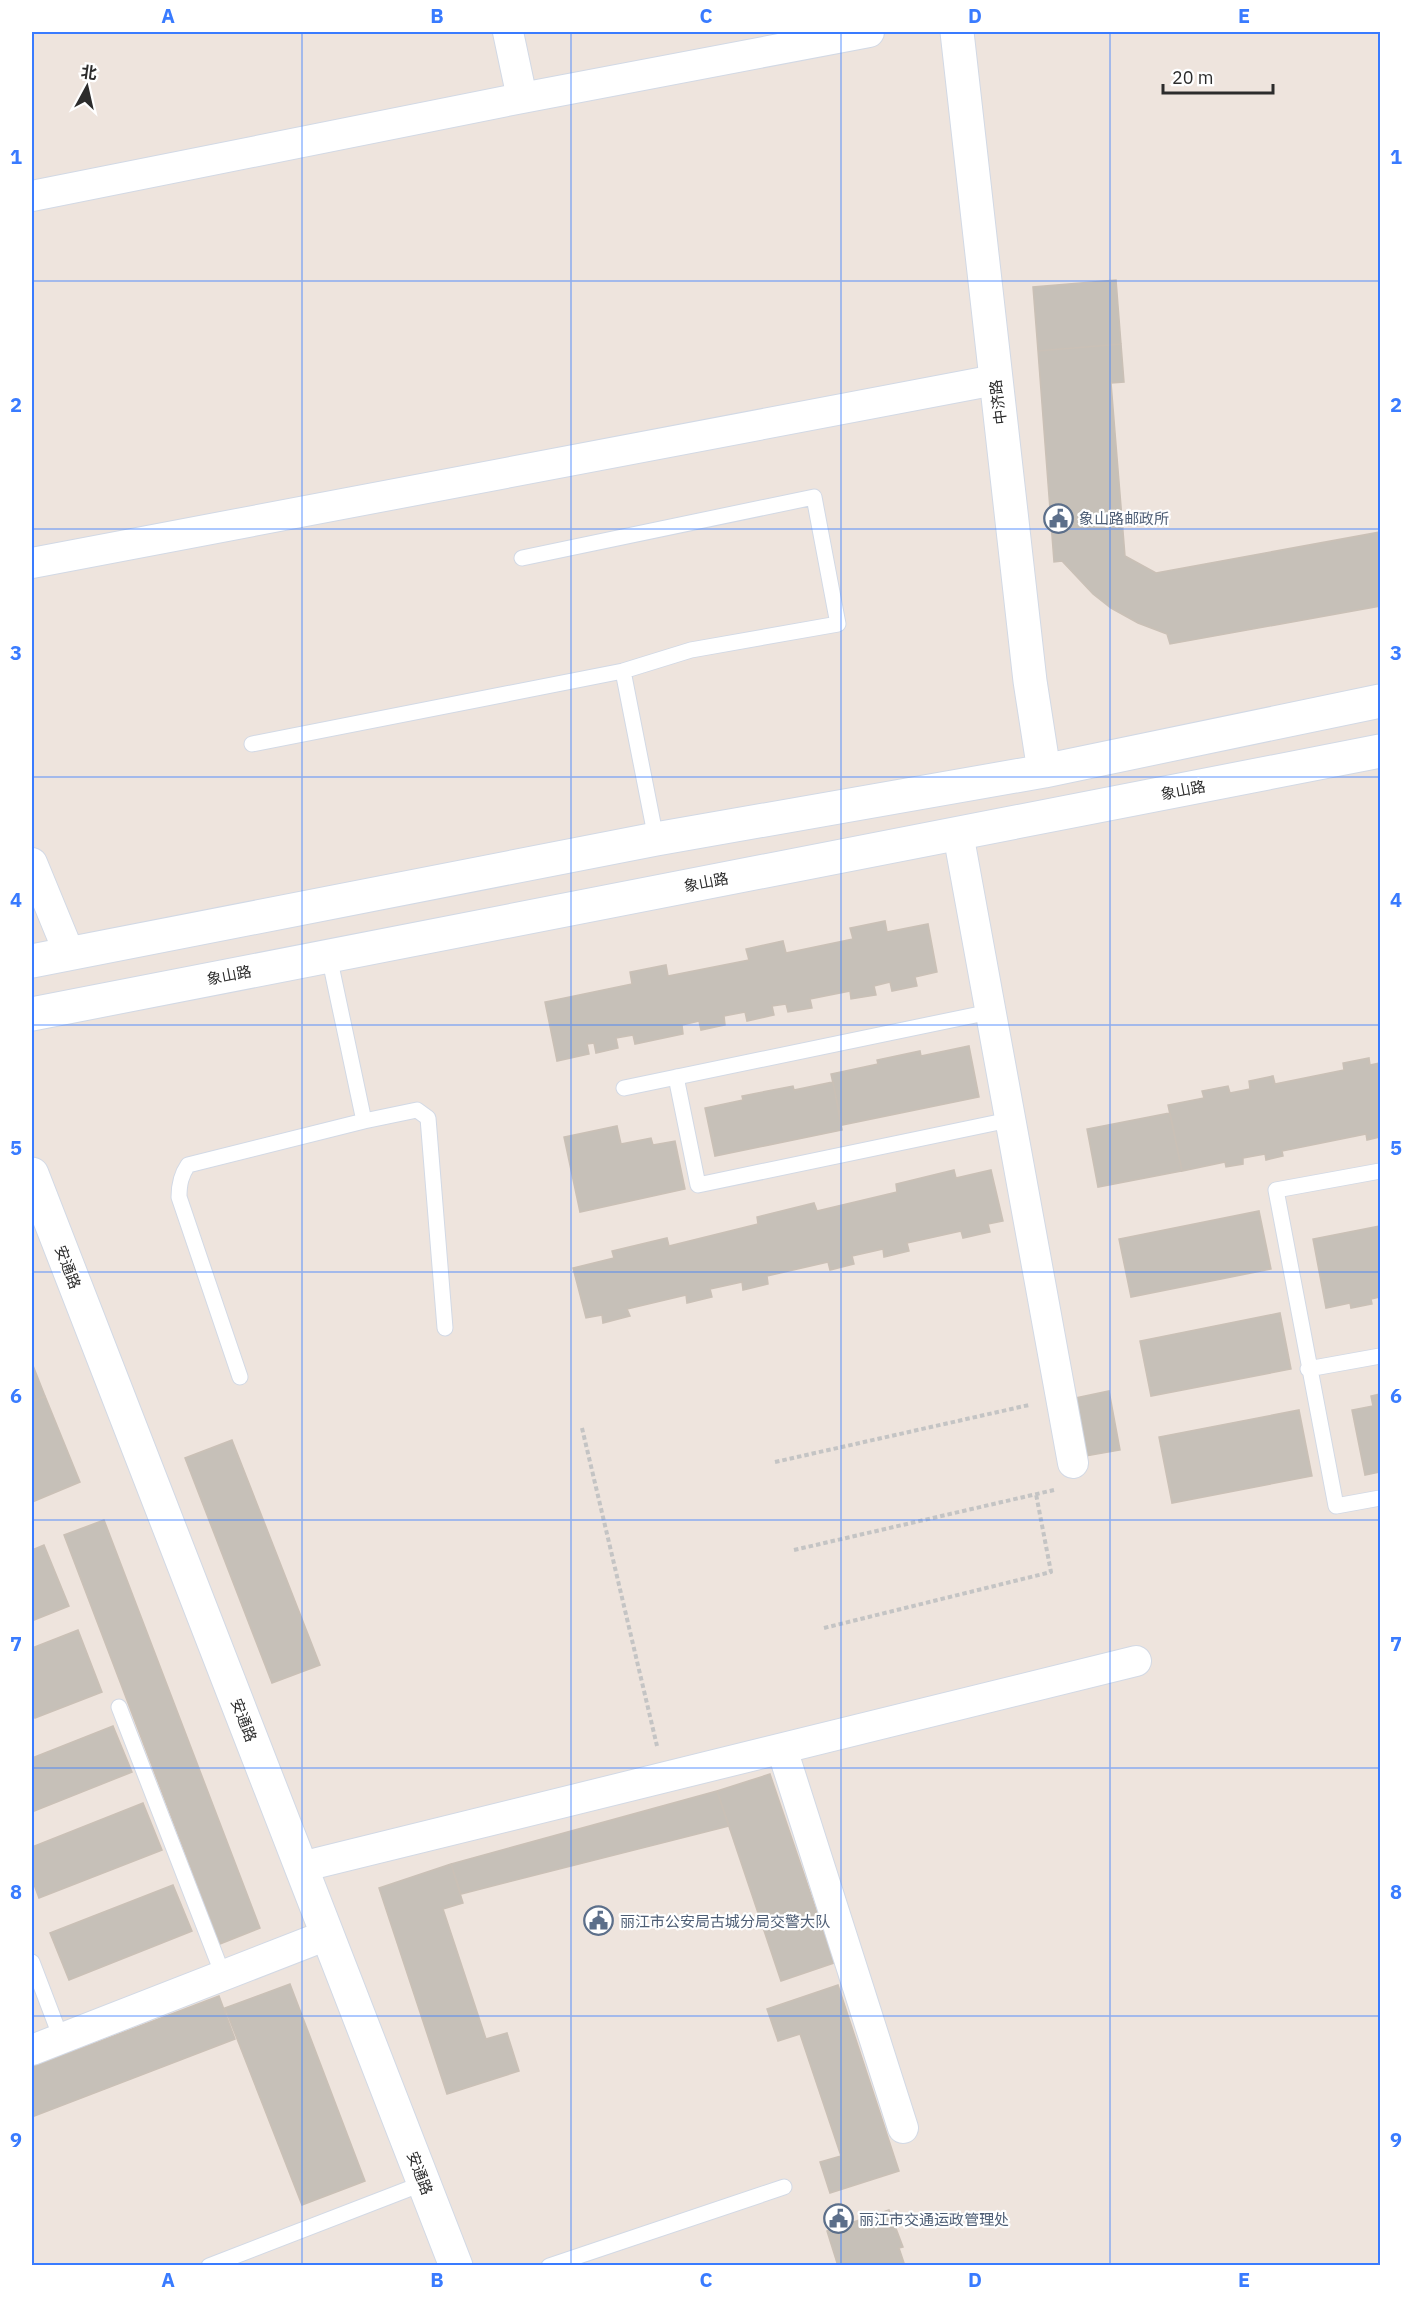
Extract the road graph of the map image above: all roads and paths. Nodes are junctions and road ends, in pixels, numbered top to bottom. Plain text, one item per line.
1 (508, 32) edge
2 (869, 32) edge
3 (957, 32) edge
4 (522, 98) junction
5 (32, 196) edge
6 (995, 380) junction
7 (522, 558) dead end
8 (32, 563) edge
9 (623, 671) junction
10 (1380, 701) edge
11 (252, 744) dead end
12 (1380, 751) edge
13 (1044, 771) junction
14 (958, 833) junction
15 (656, 839) junction
16 (32, 863) edge
17 (69, 953) junction
18 (329, 956) junction
19 (32, 961) edge
20 (990, 1012) junction
21 (32, 1014) edge
22 (676, 1077) junction
23 (624, 1088) dead end
24 (1009, 1120) junction
25 (364, 1121) junction
26 (1380, 1171) edge
27 (32, 1174) edge
28 (445, 1328) dead end
29 (1380, 1356) edge
30 (1308, 1369) junction
31 (240, 1377) dead end
32 (1061, 1398) junction
33 (582, 1428) dead end
34 (775, 1462) dead end
35 (1073, 1462) joint
36 (1036, 1494) junction
37 (1380, 1498) edge
38 (794, 1550) dead end
39 (824, 1628) dead end
40 (1136, 1661) dead end
41 (119, 1707) dead end
42 (782, 1749) junction
43 (665, 1778) junction
44 (301, 1868) junction
45 (327, 1935) junction
46 (32, 1962) edge
47 (223, 1975) junction
48 (61, 2038) junction
49 (32, 2050) edge
50 (903, 2128) dead end
51 (424, 2183) junction
52 (784, 2187) dead end
53 (209, 2265) edge
54 (456, 2265) edge
55 (549, 2265) edge

1 - 4 street
2 - 4 street
3 - 6 street, 中济路
4 - 5 street
6 - 8 street
6 - 13 street, 中济路
7 - 9 lane
9 - 11 lane
9 - 15 lane
10 - 13 street
12 - 14 street, 象山路
13 - 15 street
14 - 18 street, 象山路
14 - 20 street
15 - 17 street
16 - 17 street
17 - 19 street
18 - 21 street, 象山路
18 - 25 lane
20 - 22 lane
20 - 24 street
22 - 23 lane
22 - 24 lane
24 - 32 street
25 - 28 lane
25 - 31 lane
26 - 30 lane
27 - 44 street, 安通路
29 - 30 lane
30 - 37 lane
32 - 34 path
32 - 35 street
33 - 43 path
35 - 36 path
36 - 38 path
36 - 39 path
40 - 42 street
41 - 47 lane
42 - 43 street
42 - 50 street
43 - 44 street
44 - 45 street, 安通路
45 - 47 street
45 - 51 street, 安通路
46 - 48 lane
47 - 48 street
48 - 49 street
51 - 53 lane
51 - 54 street, 安通路
52 - 55 lane

